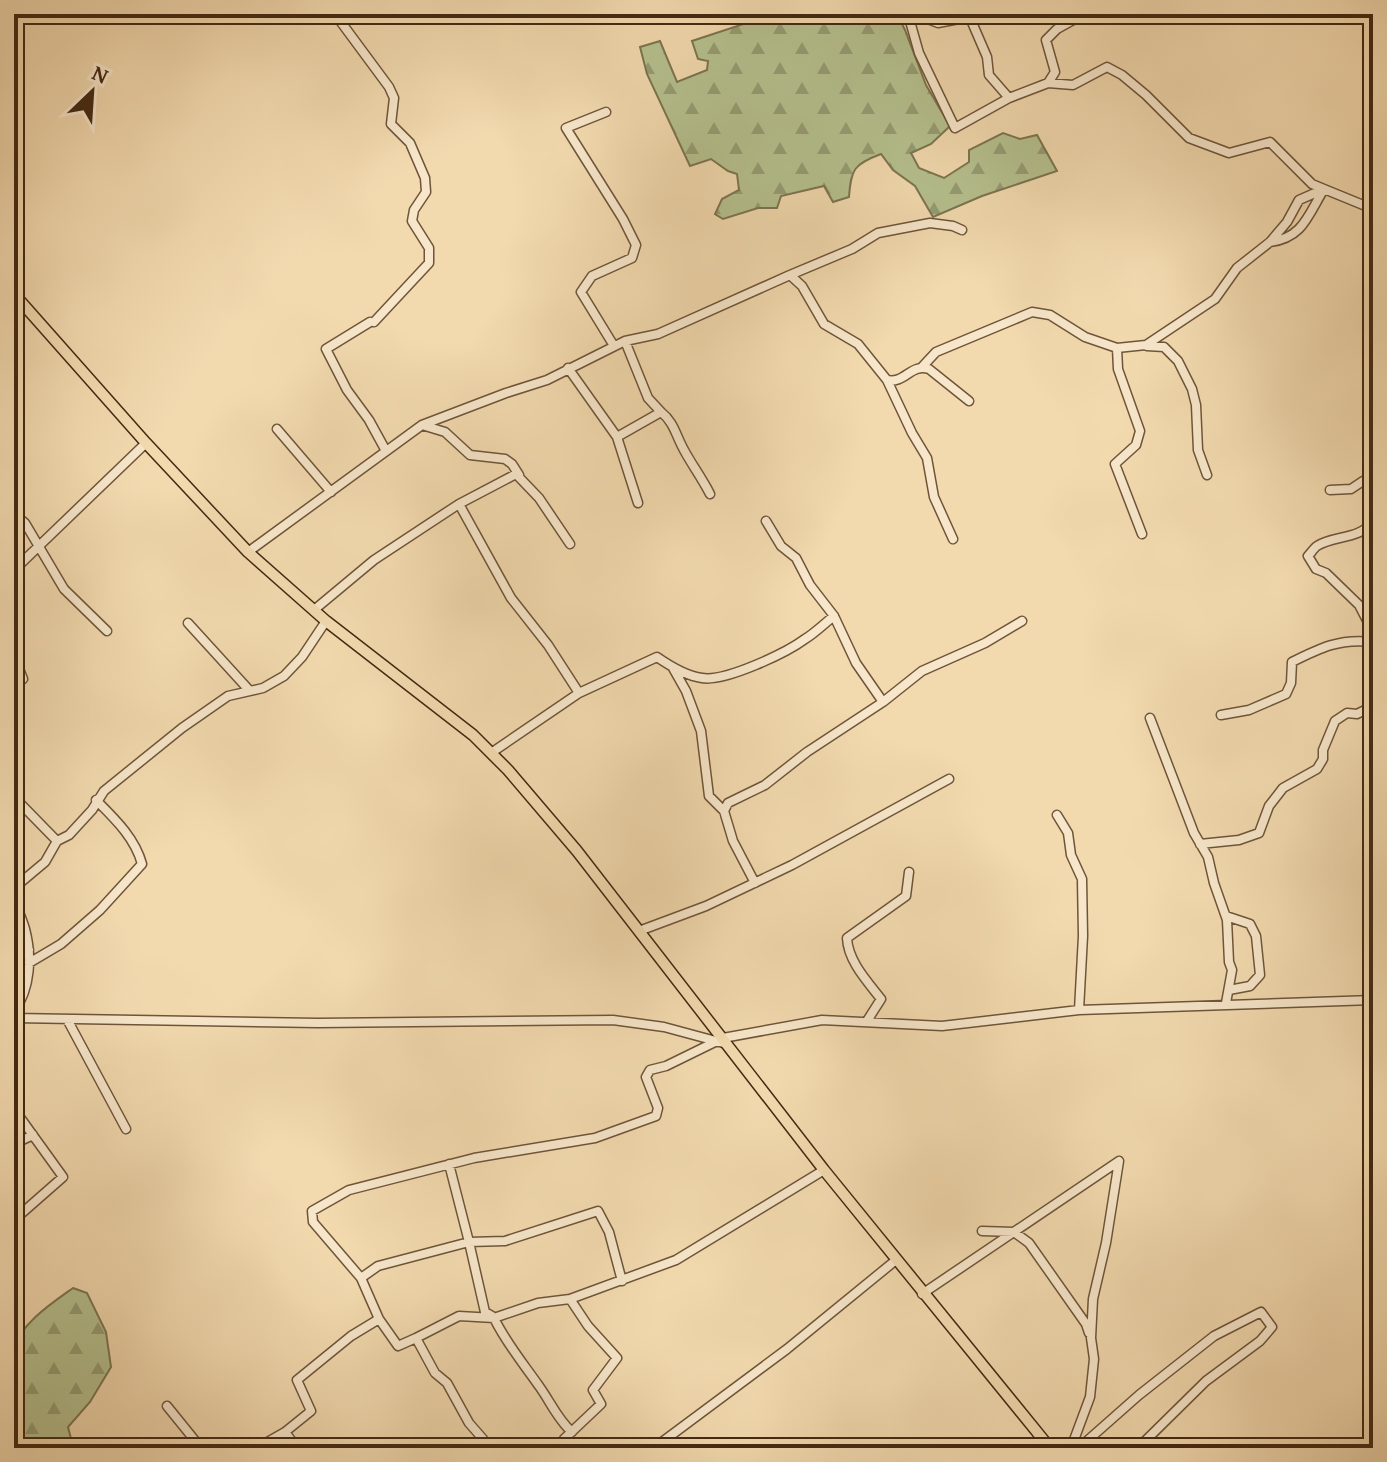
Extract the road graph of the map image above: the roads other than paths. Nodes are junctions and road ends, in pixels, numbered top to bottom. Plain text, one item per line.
1 (335, 14) edge
2 (908, 14) edge
3 (915, 14) edge
4 (1084, 14) edge
5 (1048, 83) junction
6 (1009, 98) junction
7 (606, 112) dead end
8 (1324, 189) junction
9 (1373, 209) edge
10 (962, 230) dead end
11 (1270, 242) junction
12 (790, 275) junction
13 (14, 294) edge
14 (625, 341) junction
15 (1146, 345) junction
16 (614, 346) junction
17 (1117, 348) junction
18 (922, 367) junction
19 (568, 368) junction
20 (887, 380) junction
21 (969, 401) dead end
22 (661, 412) junction
23 (422, 425) junction
24 (277, 429) dead end
25 (617, 437) junction
26 (146, 443) junction
27 (386, 451) junction
28 (519, 475) junction
29 (1207, 475) dead end
30 (1373, 484) edge
31 (1330, 490) dead end
32 (331, 492) junction
33 (710, 494) dead end
34 (638, 503) dead end
35 (459, 504) junction
36 (14, 514) edge
37 (766, 521) dead end
38 (1373, 521) edge
39 (1142, 534) dead end
40 (953, 539) dead end
41 (570, 544) dead end
42 (40, 547) junction
43 (248, 552) junction
44 (14, 570) edge
45 (314, 610) junction
46 (834, 616) junction
47 (326, 621) junction
48 (1022, 621) dead end
49 (188, 623) dead end
50 (107, 631) dead end
51 (1372, 644) edge
52 (14, 656) edge
53 (673, 667) junction
54 (14, 687) edge
55 (249, 690) junction
56 (579, 693) junction
57 (883, 702) junction
58 (1373, 706) edge
59 (1221, 715) dead end
60 (1150, 718) dead end
61 (491, 753) junction
62 (949, 779) dead end
63 (14, 797) edge
64 (96, 800) junction
65 (724, 811) junction
66 (1057, 815) dead end
67 (57, 841) junction
68 (1200, 844) junction
69 (909, 872) dead end
70 (755, 883) junction
71 (17, 886) edge
72 (1226, 916) junction
73 (639, 931) junction
74 (14, 936) edge
75 (29, 951) junction
76 (29, 963) junction
77 (1229, 990) junction
78 (1373, 1000) edge
79 (1226, 1003) junction
80 (1079, 1010) junction
81 (14, 1011) edge
82 (14, 1018) edge
83 (68, 1021) junction
84 (867, 1021) junction
85 (723, 1041) junction
86 (14, 1109) edge
87 (126, 1129) dead end
88 (33, 1135) junction
89 (14, 1144) edge
90 (449, 1164) junction
91 (824, 1170) junction
92 (14, 1220) edge
93 (982, 1231) dead end
94 (1014, 1232) junction
95 (469, 1242) junction
96 (896, 1260) junction
97 (361, 1278) junction
98 (622, 1281) junction
99 (922, 1294) junction
100 (570, 1299) junction
101 (494, 1318) junction
102 (379, 1319) junction
103 (416, 1338) junction
104 (1091, 1338) junction
105 (167, 1406) dead end
106 (285, 1432) junction
107 (572, 1432) junction
108 (201, 1448) edge
109 (257, 1448) edge
110 (297, 1448) edge
111 (486, 1448) edge
112 (562, 1448) edge
113 (654, 1448) edge
114 (1050, 1448) edge
115 (1071, 1448) edge
116 (1079, 1448) edge
117 (1138, 1448) edge

1 - 27 street
2 - 6 street
3 - 6 street
4 - 5 street
5 - 6 street
5 - 8 street
7 - 16 street
8 - 9 street
8 - 11 street
8 - 11 street
10 - 12 street
11 - 15 street
12 - 14 street
12 - 20 street
13 - 26 main road
14 - 16 street
14 - 22 street
15 - 17 street
15 - 29 street
16 - 19 street
17 - 18 street
17 - 39 street
18 - 20 street
18 - 21 street
19 - 23 street
19 - 25 street
20 - 40 street
22 - 25 street
22 - 33 street
23 - 27 street
23 - 28 street
24 - 32 street
25 - 34 street
26 - 42 street
26 - 43 main road
27 - 32 street
28 - 35 street
28 - 41 street
30 - 31 street
32 - 43 street
35 - 45 street
35 - 56 street
36 - 42 street
37 - 46 street
38 - 51 street
42 - 44 street
42 - 50 street
43 - 45 main road
45 - 47 main road
46 - 53 street
46 - 57 street
47 - 55 street
47 - 61 main road
48 - 57 street
49 - 55 street
51 - 59 street
52 - 54 street
53 - 56 street
53 - 65 street
55 - 64 street
56 - 61 street
57 - 65 street
58 - 68 street
60 - 68 street
61 - 73 main road
62 - 70 street
63 - 67 street
64 - 67 street
64 - 76 street
65 - 70 street
66 - 80 street
67 - 71 street
68 - 72 street
69 - 84 street
70 - 73 street
71 - 75 street
72 - 77 street
72 - 77 street
73 - 85 main road
74 - 75 street
75 - 76 street
76 - 81 street
77 - 79 street
78 - 79 street
79 - 80 street
80 - 84 street
82 - 83 street
83 - 85 street
83 - 87 street
84 - 85 street
85 - 90 street
85 - 91 main road
86 - 88 street
88 - 89 street
88 - 92 street
90 - 95 street
90 - 97 street
91 - 96 main road
91 - 98 street
93 - 94 street
94 - 99 street
94 - 104 street
94 - 104 street
95 - 97 street
95 - 98 street
95 - 101 street
96 - 99 main road
96 - 113 street
97 - 102 street
98 - 100 street
99 - 114 main road
100 - 101 street
100 - 107 street
101 - 103 street
101 - 107 street
102 - 103 street
102 - 106 street
103 - 111 street
104 - 115 street
105 - 108 street
106 - 109 street
106 - 110 street
107 - 112 street
116 - 117 street

